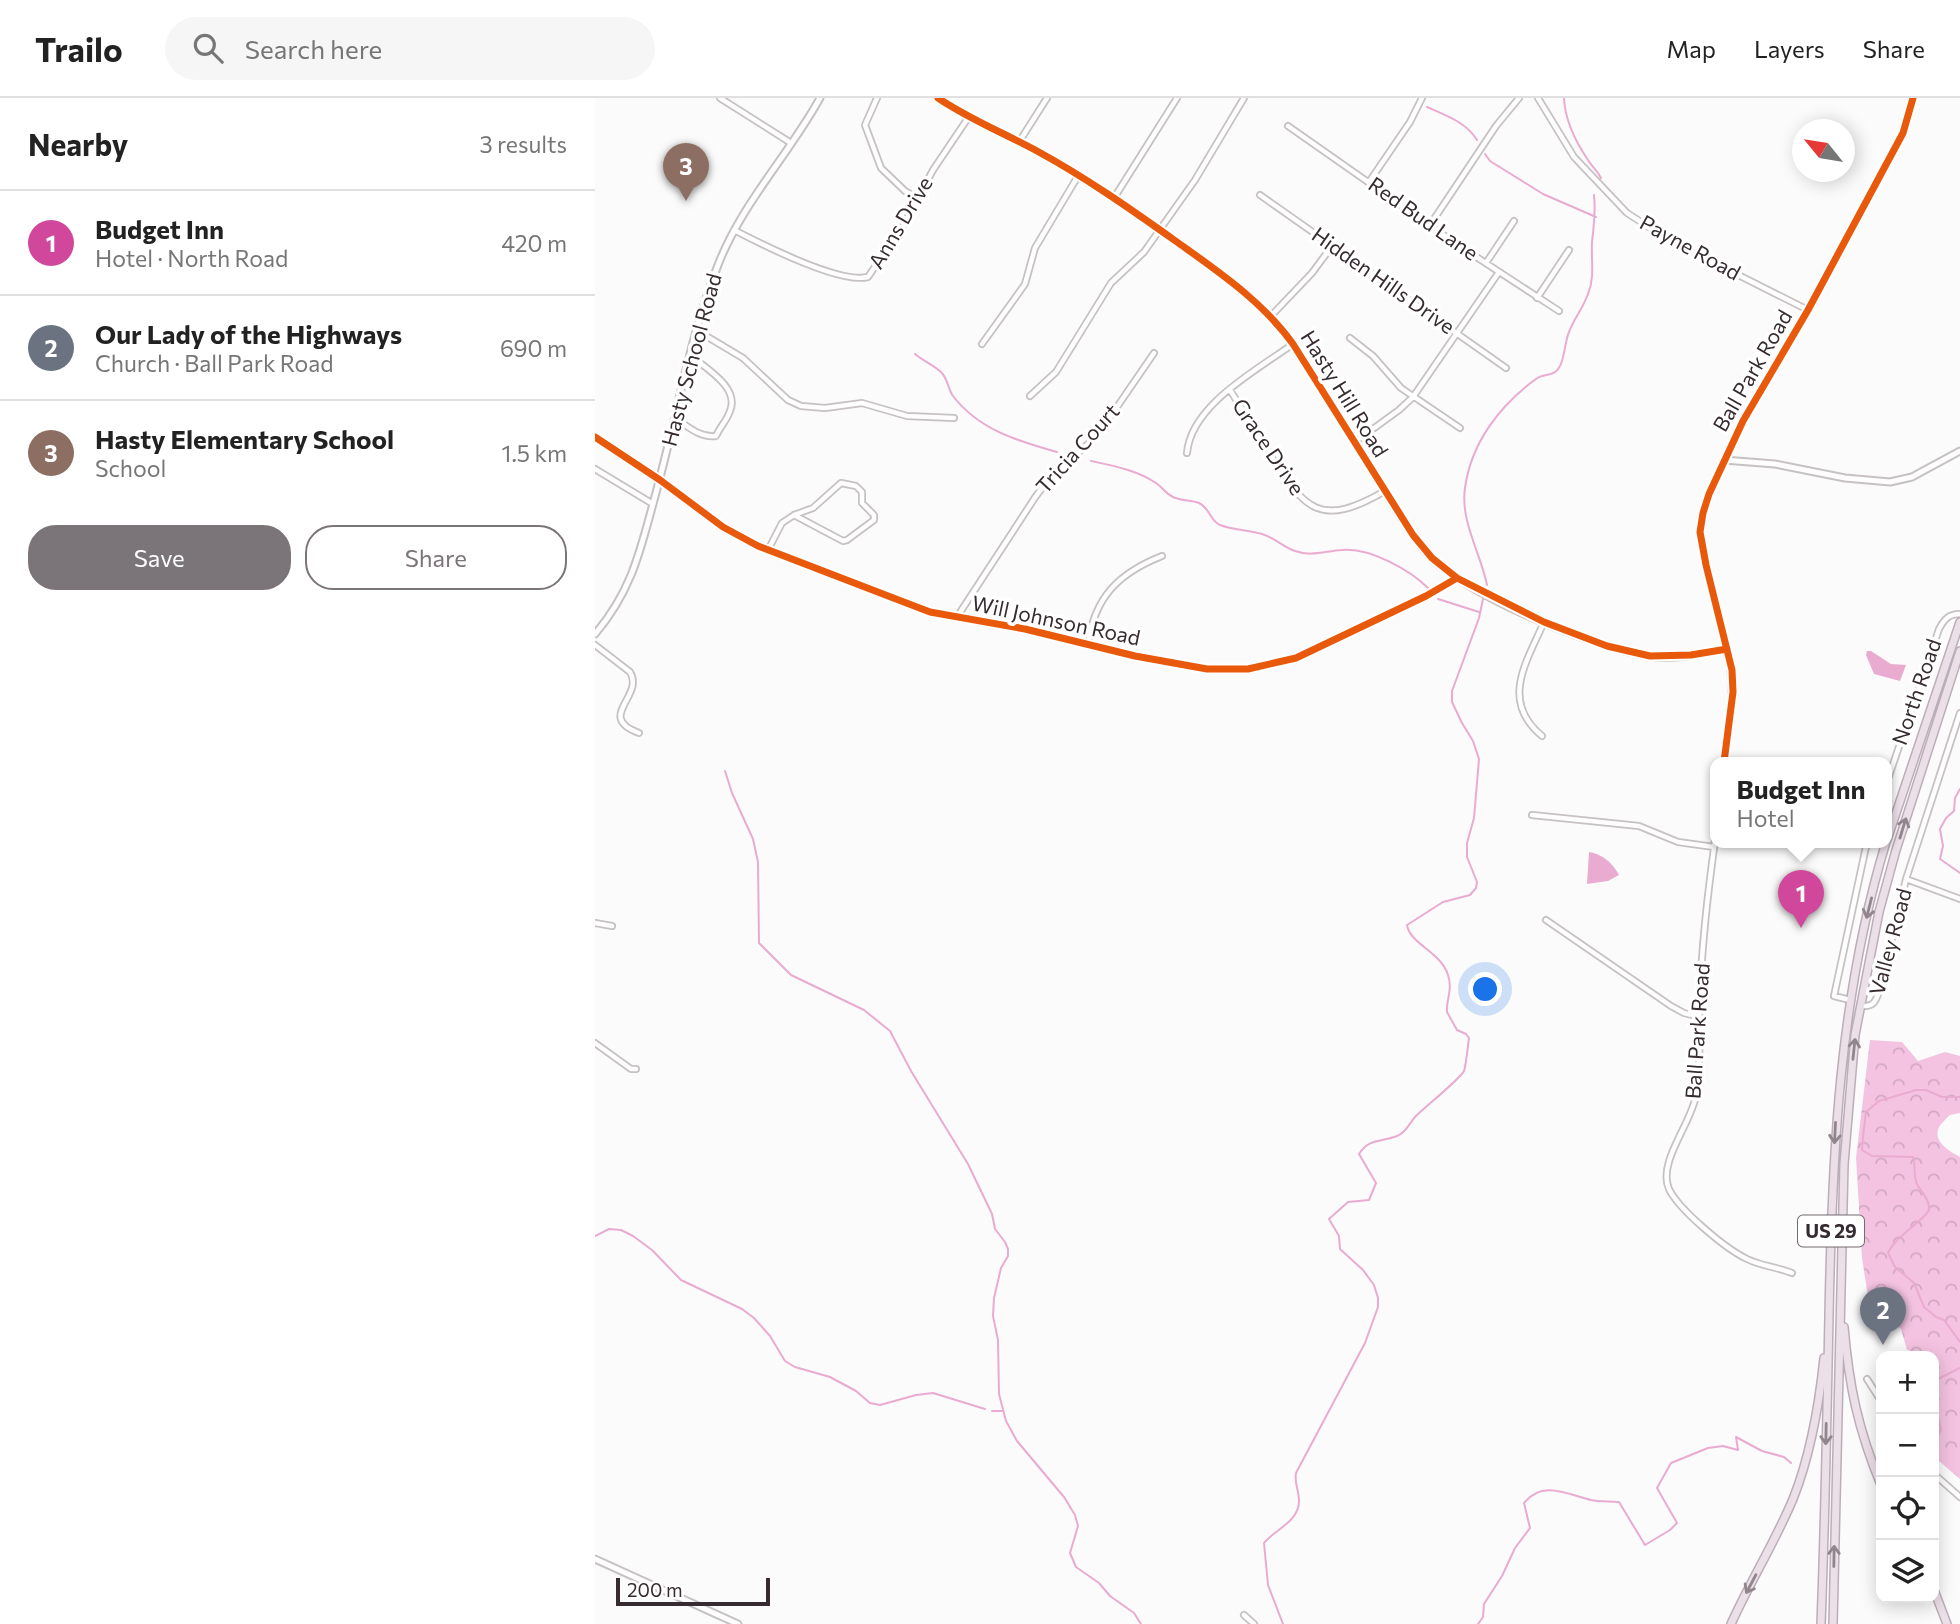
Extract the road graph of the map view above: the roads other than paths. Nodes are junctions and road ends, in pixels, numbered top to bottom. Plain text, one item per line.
1 (720, 98) edge
2 (820, 98) edge
3 (877, 98) edge
4 (937, 98) edge
5 (1047, 98) edge
6 (1177, 98) edge
7 (1244, 98) edge
8 (1422, 98) edge
9 (1519, 98) edge
10 (1538, 98) edge
11 (1913, 98) edge
12 (968, 118) junction
13 (1288, 126) dead end
14 (1019, 142) junction
15 (791, 143) junction
16 (1078, 176) junction
17 (1369, 182) junction
18 (1260, 195) dead end
19 (1114, 198) junction
20 (918, 199) junction
21 (1514, 221) dead end
22 (1430, 225) junction
23 (734, 229) junction
24 (1160, 230) junction
25 (1332, 246) junction
26 (1569, 250) dead end
27 (1486, 263) junction
28 (1499, 272) junction
29 (1537, 298) junction
30 (1808, 310) junction
31 (1559, 311) dead end
32 (1271, 316) junction
33 (696, 330) junction
34 (1458, 332) junction
35 (1350, 338) dead end
36 (982, 344) dead end
37 (1293, 344) junction
38 (1154, 353) dead end
39 (690, 355) junction
40 (1506, 368) dead end
41 (1230, 390) junction
42 (1030, 396) dead end
43 (1413, 397) junction
44 (675, 418) junction
45 (954, 418) dead end
46 (1460, 428) dead end
47 (595, 437) edge
48 (1355, 442) junction
49 (1960, 450) edge
50 (1187, 453) dead end
51 (1724, 460) junction
52 (595, 469) edge
53 (660, 480) junction
54 (1385, 491) junction
55 (653, 504) junction
56 (794, 515) junction
57 (768, 550) junction
58 (1162, 556) dead end
59 (1457, 578) junction
60 (1960, 614) edge
61 (957, 617) junction
62 (1544, 622) junction
63 (1960, 622) edge
64 (595, 634) edge
65 (595, 645) edge
66 (1088, 645) junction
67 (1727, 649) junction
68 (1960, 651) edge
69 (1960, 713) edge
70 (639, 733) dead end
71 (1542, 736) dead end
72 (1725, 757) edge
73 (1892, 767) edge
74 (1532, 815) dead end
75 (1892, 823) edge
76 (1710, 844) edge
77 (1715, 848) edge
78 (1866, 848) edge
79 (1884, 848) edge
80 (1906, 879) junction
81 (1960, 899) edge
82 (1546, 920) dead end
83 (595, 923) edge
84 (612, 926) dead end
85 (1850, 1000) junction
86 (1860, 1006) junction
87 (1699, 1017) junction
88 (595, 1044) edge
89 (636, 1069) dead end
90 (1792, 1273) dead end
91 (1840, 1292) junction
92 (1829, 1309) junction
93 (1867, 1379) dead end
94 (1876, 1393) edge
95 (1878, 1477) edge
96 (1937, 1477) edge
97 (1960, 1497) edge
98 (595, 1559) edge
99 (1939, 1603) edge
100 (1244, 1615) dead end
101 (738, 1624) edge
102 (1254, 1624) edge
103 (1731, 1624) edge
104 (1821, 1624) edge
105 (1833, 1624) edge
106 (1947, 1624) edge

1 - 15 street
2 - 15 street, Hasty School Road
3 - 20 street
4 - 12 street, Hasty Hill Road
5 - 14 street
6 - 19 street
7 - 24 street
8 - 17 street
9 - 22 street
10 - 30 street, Payne Road
11 - 30 street, Ball Park Road
12 - 14 street, Hasty Hill Road
12 - 20 street, Anns Drive
13 - 17 street, Red Bud Lane
14 - 16 street, Hasty Hill Road
15 - 23 street, Hasty School Road
16 - 19 street, Hasty Hill Road
16 - 36 street
17 - 22 street, Red Bud Lane
18 - 25 street, Hidden Hills Drive
19 - 24 street, Hasty Hill Road
20 - 23 street, Anns Drive
21 - 27 street
22 - 27 street, Red Bud Lane
23 - 33 street, Hasty School Road
24 - 32 street, Hasty Hill Road
24 - 42 street
25 - 32 street
25 - 34 street, Hidden Hills Drive
26 - 29 street
27 - 28 street, Red Bud Lane
28 - 29 street, Red Bud Lane
28 - 34 street
29 - 31 street, Red Bud Lane
30 - 51 street, Ball Park Road
32 - 37 street, Hasty Hill Road
33 - 39 street, Hasty School Road
33 - 45 street
34 - 40 street, Hidden Hills Drive
34 - 43 street
35 - 43 street
37 - 41 street
37 - 48 street, Hasty Hill Road
38 - 61 street, Tricia Court
39 - 44 street, Hasty School Road
39 - 44 street
41 - 50 street
41 - 54 street, Grace Drive
43 - 46 street
43 - 48 street
44 - 53 street, Hasty School Road
47 - 53 street, Will Johnson Road
48 - 54 street, Hasty Hill Road
49 - 51 street
51 - 67 street, Ball Park Road
52 - 55 street
53 - 55 street, Hasty School Road
53 - 57 street, Will Johnson Road
54 - 59 street, Hasty Hill Road
55 - 64 street, Hasty School Road
56 - 56 street
56 - 57 street
57 - 61 street, Will Johnson Road
58 - 66 street
59 - 62 street, Hasty Hill Road
59 - 66 street, Will Johnson Road
60 - 73 street, North Road
61 - 66 street, Will Johnson Road
62 - 67 street, Hasty Hill Road
62 - 71 street
63 - 75 highway, US 29
65 - 70 street
67 - 72 street, Ball Park Road
86 -> 68 highway, US 29
69 - 80 street
74 - 76 street
77 - 87 street, Ball Park Road
78 - 85 street
79 -> 85 highway, US 29
80 - 81 street, Valley Road
80 - 86 street, Valley Road
82 - 87 street
83 - 84 street
85 -> 92 highway, US 29
91 -> 86 highway, US 29
87 - 90 street, Ball Park Road
88 - 89 street
91 - 95 highway
105 -> 91 highway, US 29
92 -> 103 highway
92 -> 104 highway, US 29
93 - 94 street
96 - 97 street
98 - 101 street
99 - 106 highway
100 - 102 street

